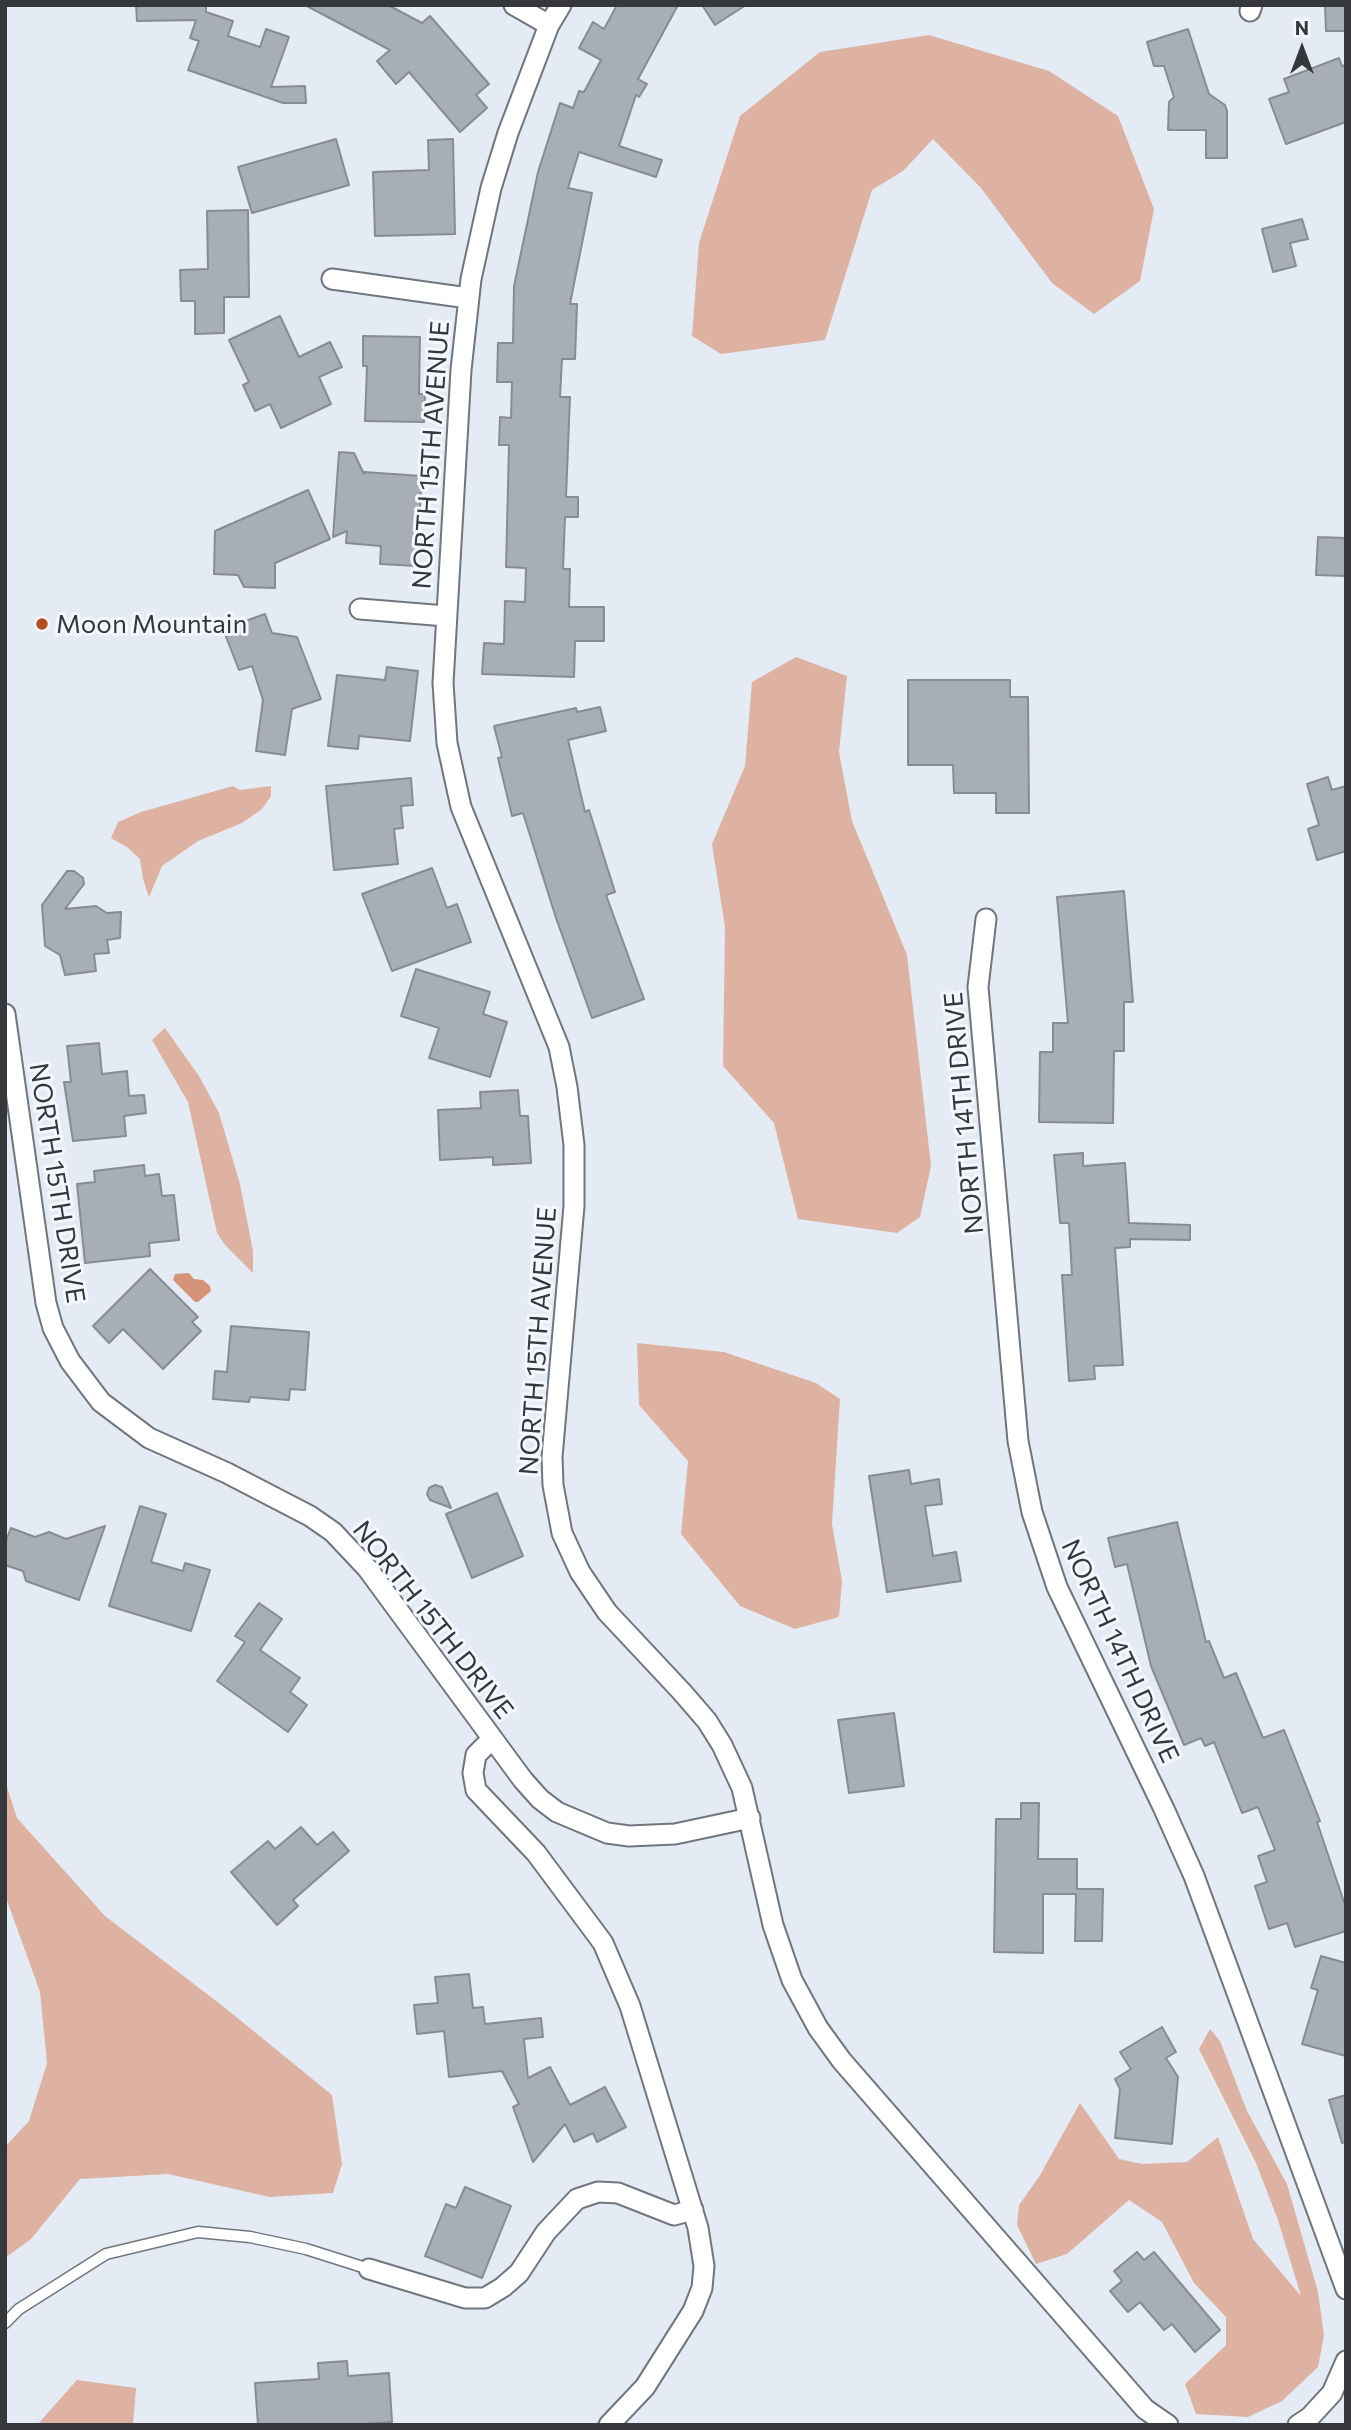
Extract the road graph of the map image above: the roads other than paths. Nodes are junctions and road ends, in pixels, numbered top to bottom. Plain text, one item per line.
1 (514, 5) edge
2 (561, 5) edge
3 (549, 25) junction
4 (332, 279) dead end
5 (468, 298) junction
6 (360, 609) dead end
7 (446, 616) junction
8 (986, 919) dead end
9 (5, 1014) edge
10 (492, 1739) junction
11 (750, 1818) junction
12 (694, 2210) junction
13 (369, 2269) joint
14 (1346, 2289) edge
15 (5, 2323) edge
16 (1346, 2361) edge
17 (607, 2425) edge
18 (1168, 2425) edge
19 (1298, 2425) edge

1 - 3 street
2 - 3 street, NORTH 15TH AVENUE
3 - 5 street, NORTH 15TH AVENUE
4 - 5 street, NORTH 15TH AVENUE
5 - 7 street, NORTH 15TH AVENUE
6 - 7 street, NORTH 15TH AVENUE
7 - 11 street, NORTH 15TH AVENUE
8 - 14 street, NORTH 14TH DRIVE
9 - 10 street, NORTH 15TH DRIVE
10 - 11 street, NORTH 15TH DRIVE
10 - 12 street
11 - 18 street, NORTH 15TH AVENUE
12 - 13 street
12 - 17 street
13 - 15 lane
16 - 19 street

